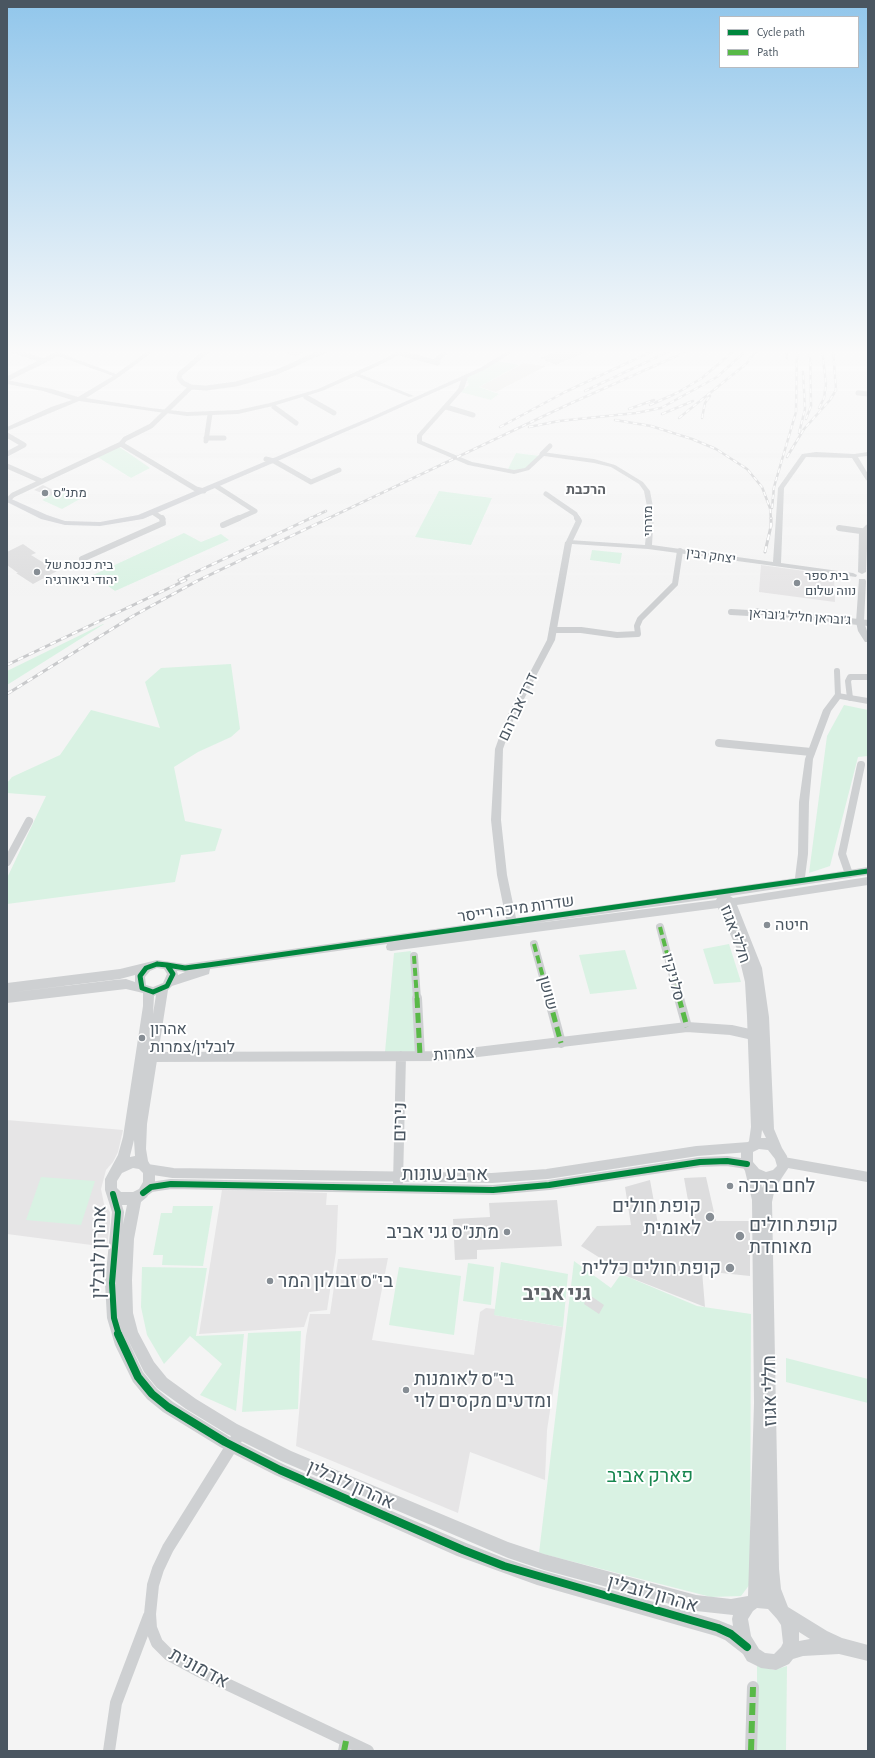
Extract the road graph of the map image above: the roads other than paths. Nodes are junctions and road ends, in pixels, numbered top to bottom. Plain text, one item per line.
1 (139, 432) edge
2 (207, 432) edge
3 (330, 432) edge
4 (335, 432) edge
5 (423, 432) edge
6 (7, 435) edge
7 (224, 438) dead end
8 (121, 444) junction
9 (550, 446) dead end
10 (7, 454) edge
11 (542, 454) junction
12 (868, 454) edge
13 (854, 456) junction
14 (266, 459) junction
15 (274, 460) junction
16 (7, 466) edge
17 (339, 470) dead end
18 (868, 479) edge
19 (41, 482) junction
20 (216, 486) junction
21 (196, 489) junction
22 (204, 491) junction
23 (546, 494) dead end
24 (9, 497) edge
25 (154, 513) junction
26 (223, 525) dead end
27 (839, 528) dead end
28 (866, 530) edge
29 (569, 542) junction
30 (648, 547) junction
31 (680, 551) junction
32 (865, 552) edge
33 (82, 559) dead end
34 (777, 564) junction
35 (865, 577) edge
36 (865, 600) edge
37 (732, 612) dead end
38 (864, 623) edge
39 (552, 630) junction
40 (868, 640) edge
41 (837, 671) dead end
42 (868, 677) edge
43 (838, 696) junction
44 (850, 698) junction
45 (868, 702) edge
46 (719, 743) dead end
47 (811, 752) junction
48 (861, 766) dead end
49 (29, 821) dead end
50 (7, 862) edge
51 (868, 871) edge
52 (849, 874) junction
53 (800, 881) junction
54 (868, 881) edge
55 (724, 900) junction
56 (512, 923) junction
57 (660, 926) dead end
58 (534, 944) dead end
59 (414, 956) dead end
60 (167, 965) junction
61 (146, 968) junction
62 (167, 986) junction
63 (7, 988) edge
64 (145, 989) junction
65 (7, 998) edge
66 (687, 1027) junction
67 (759, 1036) junction
68 (561, 1043) junction
69 (401, 1056) junction
70 (420, 1056) junction
71 (146, 1057) junction
72 (752, 1145) junction
73 (776, 1149) junction
74 (783, 1162) junction
75 (145, 1166) junction
76 (749, 1167) junction
77 (118, 1169) junction
78 (777, 1175) junction
79 (398, 1177) junction
80 (868, 1177) edge
81 (398, 1189) junction
82 (114, 1194) junction
83 (139, 1195) junction
84 (240, 1433) junction
85 (232, 1446) junction
86 (752, 1602) junction
87 (781, 1610) junction
88 (150, 1614) junction
89 (840, 1646) junction
90 (747, 1647) junction
91 (788, 1652) junction
92 (868, 1653) edge
93 (753, 1687) dead end
94 (345, 1746) edge
95 (108, 1751) edge
96 (368, 1751) edge
97 (751, 1751) edge

1 - 8 street
2 - 7 street
3 - 14 main road
4 - 15 main road
5 - 11 street
6 - 10 street
8 - 19 street
8 - 21 street
9 - 11 street
11 - 30 street, מזרחי
12 - 13 street
13 - 18 street
13 - 34 street
14 - 15 street
14 - 21 main road
15 - 17 street
15 - 20 main road
16 - 19 street
19 - 24 street
20 - 22 main road
20 - 26 street
21 - 22 street
21 - 24 main road
22 - 25 main road
23 - 29 street
24 - 25 main road
25 - 33 street
27 - 28 street
28 - 32 street
29 - 30 street, יצחק רבין
29 - 39 street, דרך אברהם
30 - 31 street, יצחק רבין
31 - 34 street, יצחק רבין
31 - 39 street
32 - 35 street
34 - 35 street, יצחק רבין
35 - 36 street
36 - 38 street
37 - 38 street, ג'ובראן חליל ג'ובראן
38 - 40 street
39 - 56 street, דרך אברהם
41 - 43 street
42 - 44 street
43 - 44 street
43 - 47 street
44 - 45 street
46 - 47 street
47 - 53 street
48 - 52 street
49 - 50 street
51 - 52 street, שדרות מיכה רייסר
52 - 53 street, שדרות מיכה רייסר
53 - 55 street, שדרות מיכה רייסר
54 - 55 street, שדרות מיכה רייסר
55 - 56 street, שדרות מיכה רייסר
55 - 62 street, שדרות מיכה רייסר
55 - 67 street, חללי אגוז
56 - 60 street, שדרות מיכה רייסר
57 - 66 street, סלניקיו
58 - 68 street, שושן
59 - 70 street
60 - 61 street
60 - 62 street
61 - 63 street
61 - 64 street
62 - 64 street
62 - 71 street
64 - 65 street
64 - 71 street
66 - 67 street, צמרות
66 - 68 street, צמרות
67 - 72 street, חללי אגוז
67 - 73 street, חללי אגוז
68 - 70 street, צמרות
69 - 70 street, צמרות
69 - 71 street, צמרות
69 - 79 street, נירים
71 - 75 street
71 - 77 street
72 - 73 street
72 - 76 street
72 - 79 street, ארבע עונות
73 - 74 street
74 - 78 street
74 - 80 street
75 - 77 street
75 - 79 street, ארבע עונות
75 - 83 street
76 - 78 street
76 - 81 street, ארבע עונות
76 - 86 street, חללי אגוז
77 - 82 street
78 - 87 street, חללי אגוז
79 - 81 street, נירים
81 - 83 street, ארבע עונות
82 - 83 street
82 - 85 street, אהרון לובלין
83 - 84 street, אהרון לובלין
84 - 85 street, אדמונית
84 - 86 street, אהרון לובלין
85 - 88 street, אדמונית
85 - 90 street, אהרון לובלין
86 - 87 street
86 - 90 street
87 - 89 street
87 - 91 street
88 - 94 street, אדמונית
88 - 95 street
89 - 91 street
89 - 92 street
90 - 91 street
93 - 97 street
94 - 96 street, אדמונית

